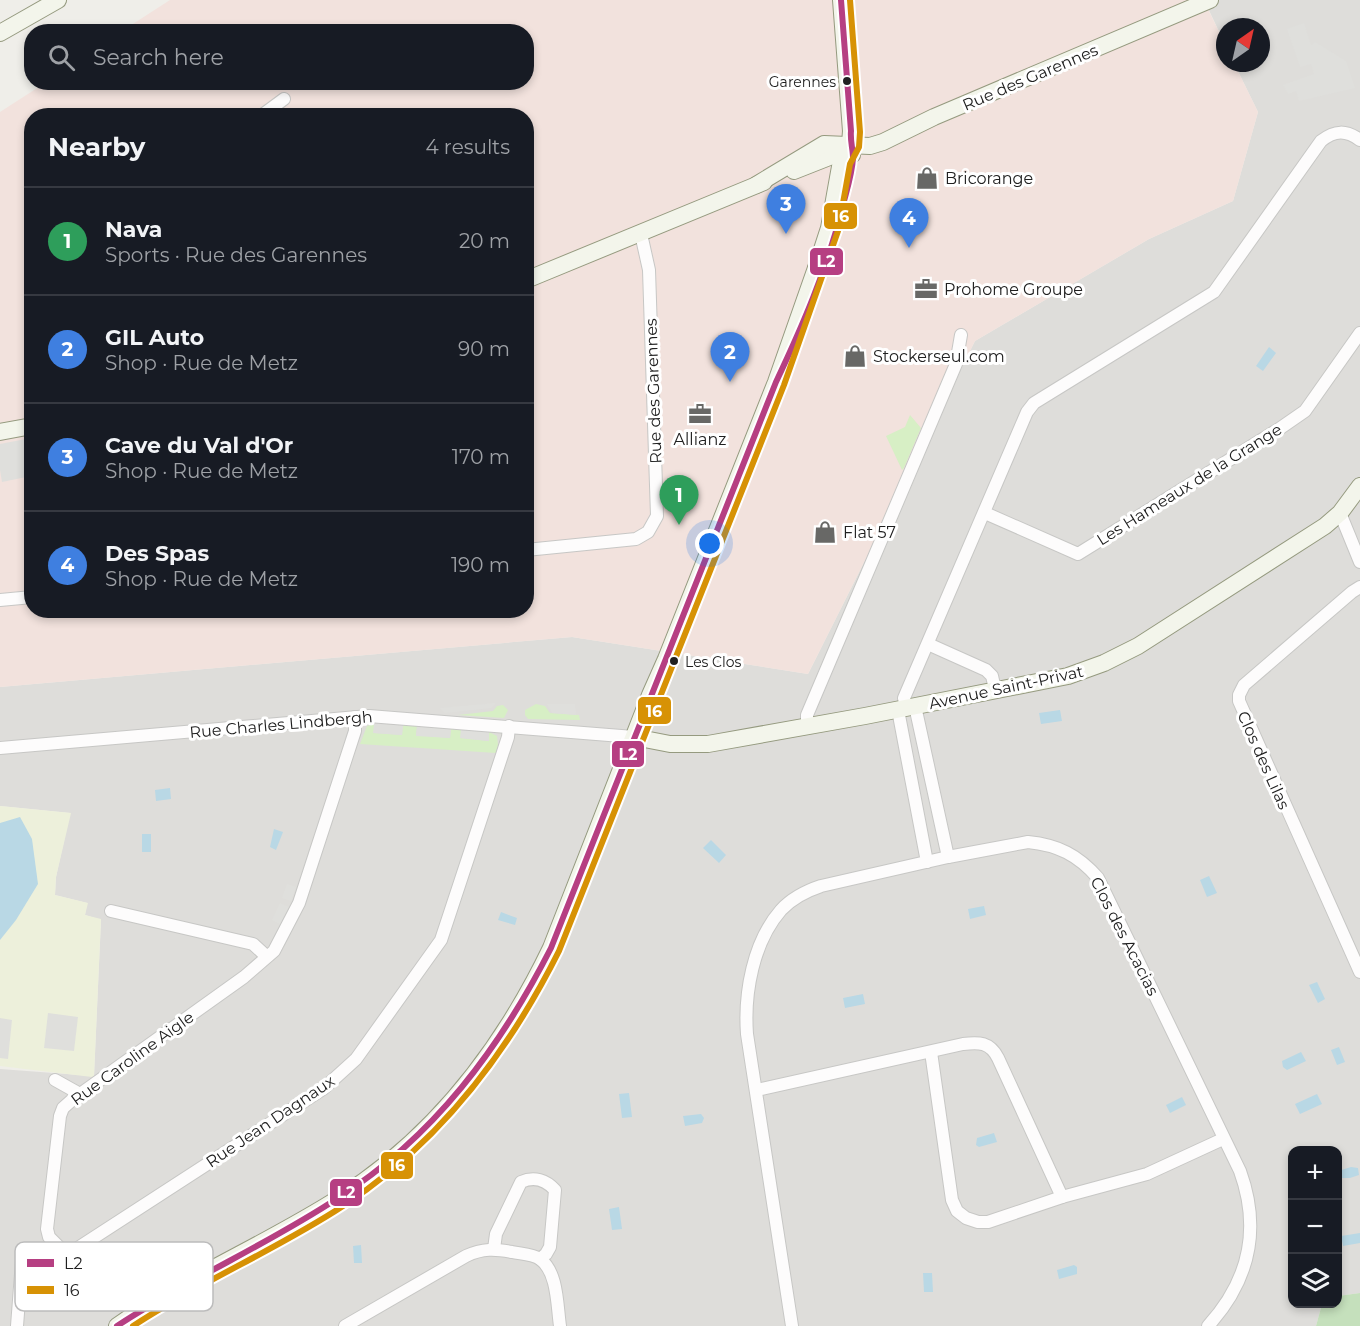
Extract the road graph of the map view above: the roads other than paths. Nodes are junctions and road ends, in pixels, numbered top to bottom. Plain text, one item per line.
1 (58, 0) edge
2 (841, 0) edge
3 (1210, 0) edge
4 (0, 33) edge
5 (284, 99) dead end
6 (272, 108) edge
7 (1360, 140) edge
8 (850, 144) junction
9 (641, 234) junction
10 (534, 277) edge
11 (1360, 333) edge
12 (961, 336) dead end
13 (24, 428) edge
14 (0, 432) edge
15 (1360, 486) edge
16 (985, 513) junction
17 (1340, 513) junction
18 (534, 549) edge
19 (1360, 562) edge
20 (1360, 587) edge
21 (24, 598) edge
22 (0, 600) edge
23 (928, 644) junction
24 (995, 689) junction
25 (906, 708) junction
26 (355, 717) junction
27 (509, 726) junction
28 (807, 726) junction
29 (634, 737) junction
30 (0, 748) edge
31 (948, 857) junction
32 (927, 862) junction
33 (111, 911) dead end
34 (267, 957) junction
35 (1360, 972) edge
36 (931, 1052) junction
37 (55, 1080) dead end
38 (757, 1090) junction
39 (80, 1094) junction
40 (1223, 1140) junction
41 (1062, 1197) junction
42 (54, 1242) edge
43 (87, 1242) edge
44 (494, 1249) junction
45 (540, 1259) junction
46 (213, 1268) edge
47 (18, 1311) edge
48 (140, 1311) edge
49 (17, 1326) edge
50 (117, 1326) edge
51 (345, 1326) edge
52 (560, 1326) edge
53 (792, 1326) edge
54 (1208, 1326) edge

1 - 4 main road
2 - 8 main road
3 - 8 main road, Rue des Garennes
5 - 6 street
7 - 16 street
8 - 9 main road, Rue des Garennes
8 - 29 main road
9 - 10 main road, Rue des Garennes
9 - 18 street, Rue des Garennes
11 - 16 street, Les Hameaux de la Grange
12 - 28 street
13 - 14 main road
15 - 17 main road, Avenue Saint-Privat
16 - 23 street
17 - 19 street
17 - 24 main road, Avenue Saint-Privat
20 - 35 street, Clos des Lilas
21 - 22 street
23 - 24 street
23 - 25 street
24 - 25 main road, Avenue Saint-Privat
25 - 28 main road, Avenue Saint-Privat
25 - 31 street
25 - 32 street
26 - 27 street, Rue Charles Lindbergh
26 - 30 street, Rue Charles Lindbergh
26 - 34 street, Rue Caroline Aigle
27 - 29 street, Rue Charles Lindbergh
27 - 43 street, Rue Jean Dagnaux
28 - 29 main road, Avenue Saint-Privat
29 - 46 main road
31 - 32 street, Clos des Acacias
31 - 40 street, Clos des Acacias
32 - 38 street, Clos des Acacias
33 - 34 street
34 - 39 street, Rue Caroline Aigle
36 - 38 street
36 - 41 street
36 - 41 street
37 - 39 street
38 - 53 street, Clos des Acacias
39 - 42 street, Rue Caroline Aigle
40 - 41 street
40 - 54 street, Clos des Acacias
44 - 45 street
44 - 45 street
44 - 51 street
45 - 52 street
47 - 49 street
48 - 50 main road

